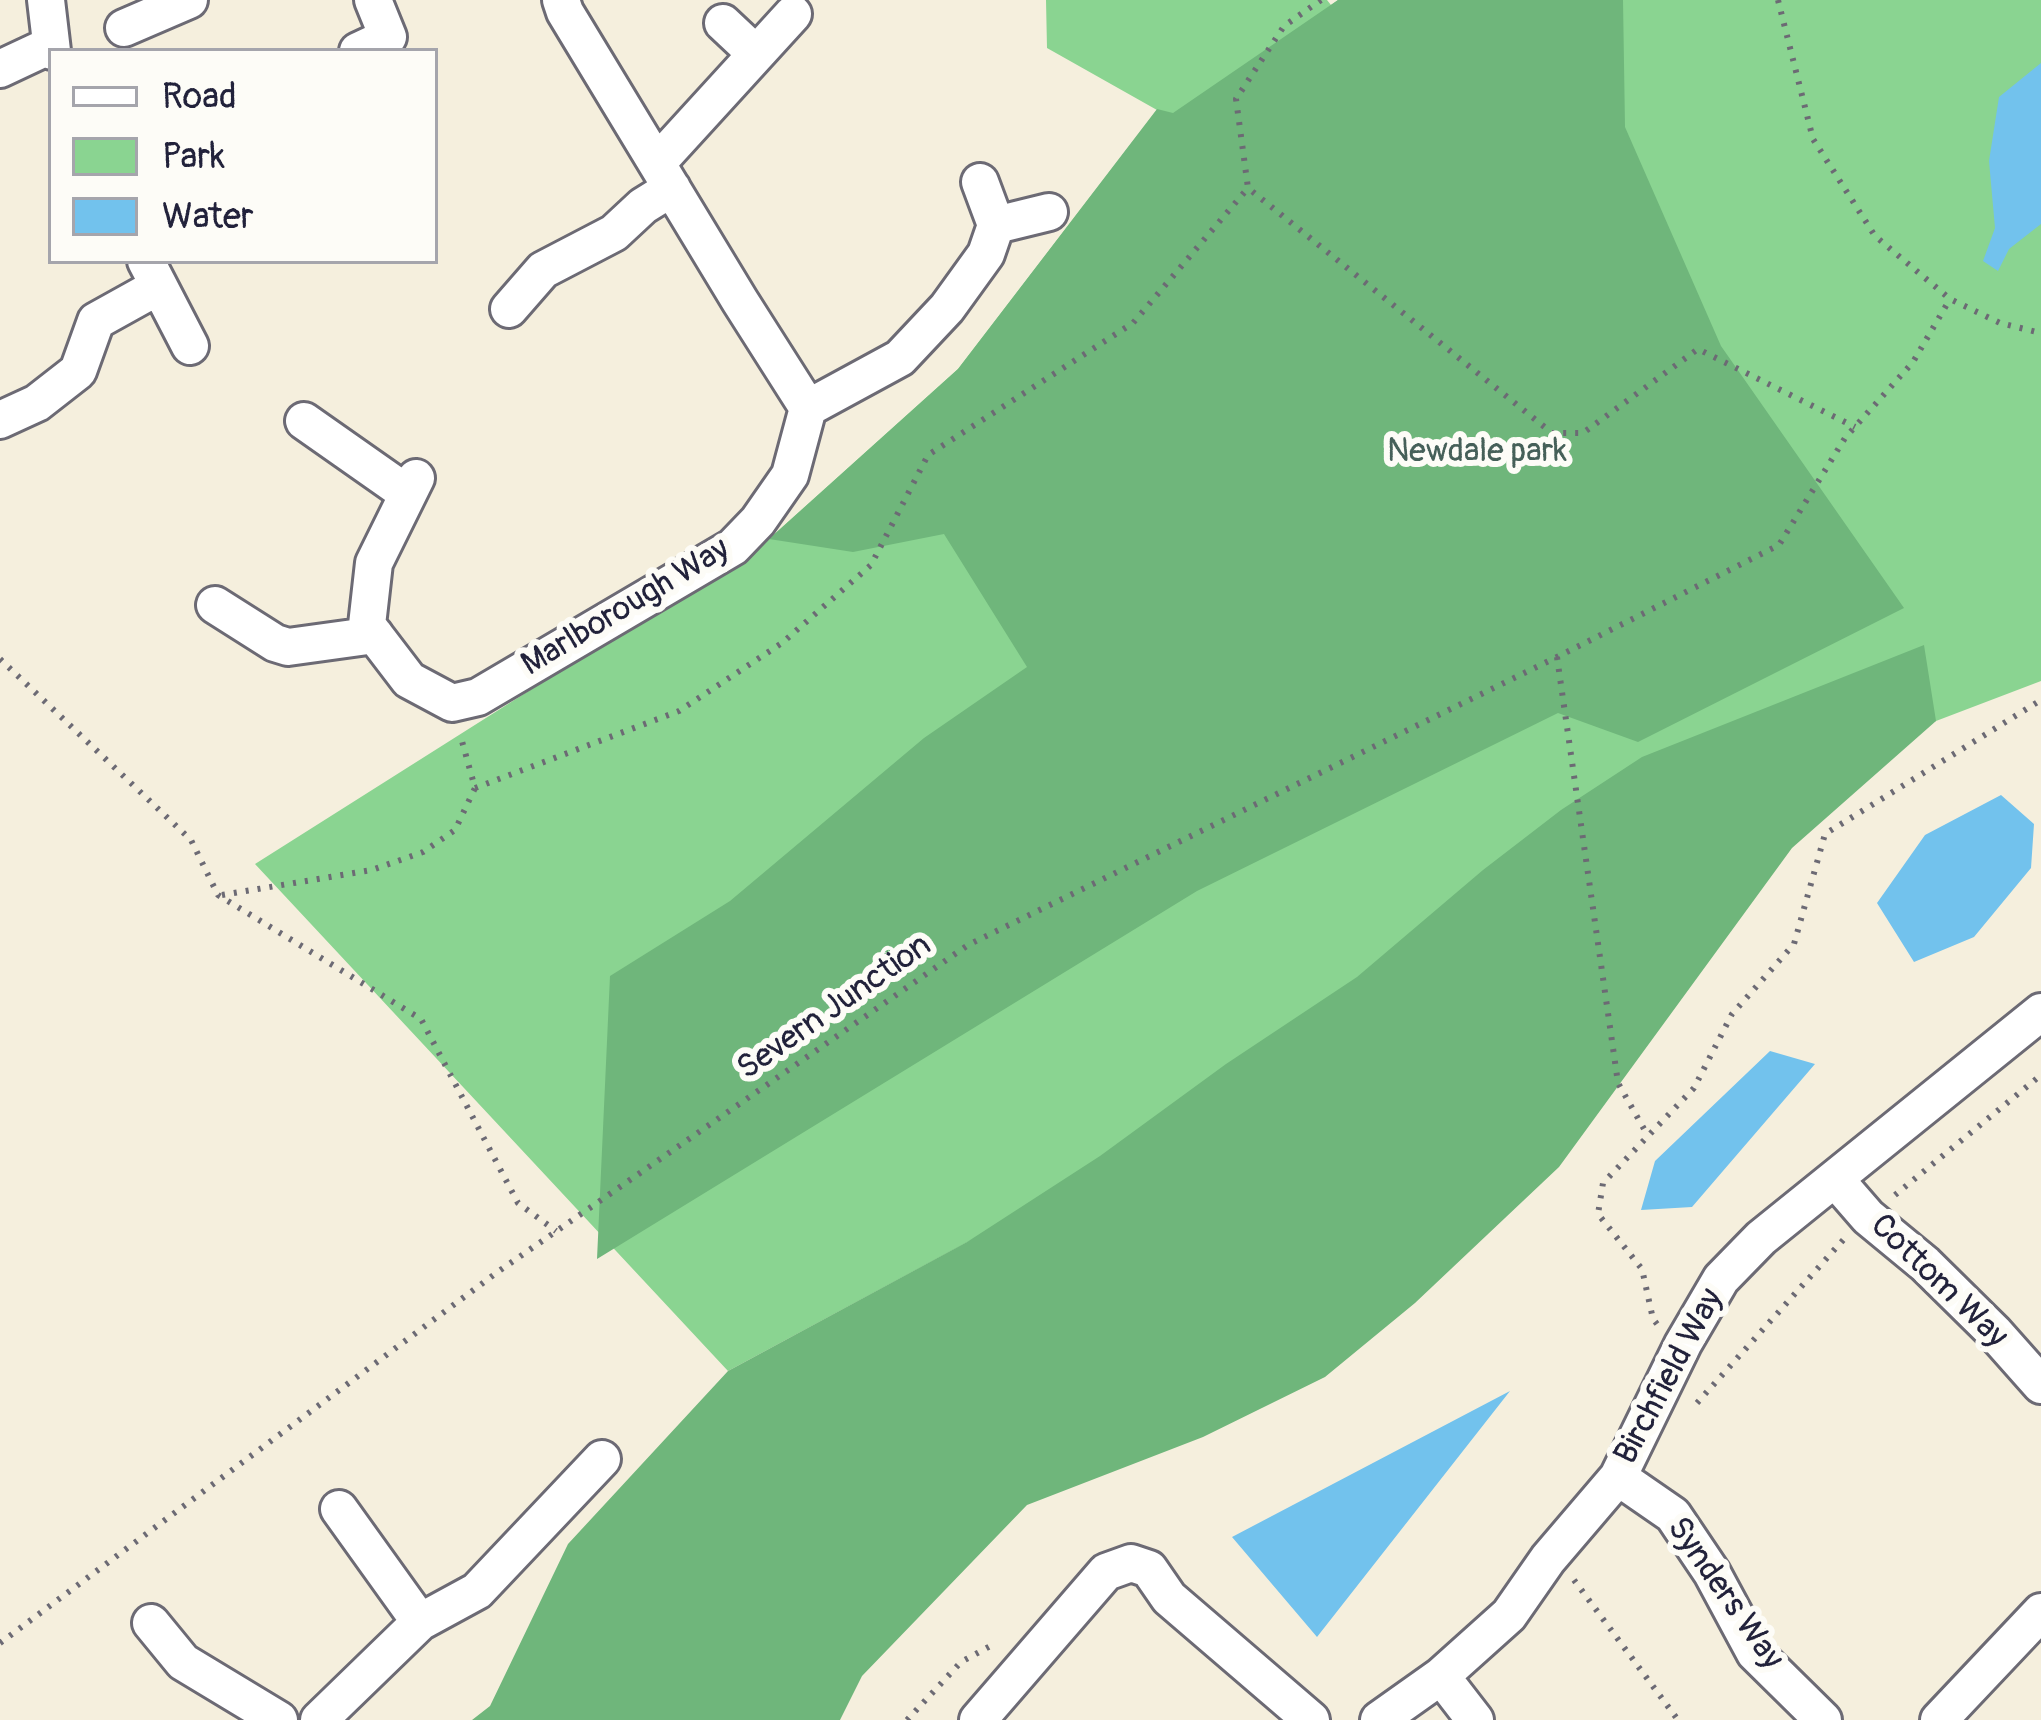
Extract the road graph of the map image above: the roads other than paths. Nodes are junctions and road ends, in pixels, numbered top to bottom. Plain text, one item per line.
1 (46, 0) edge
2 (189, 0) edge
3 (373, 0) edge
4 (561, 0) edge
5 (793, 14) dead end
6 (723, 23) dead end
7 (124, 28) dead end
8 (52, 48) edge
9 (364, 48) edge
10 (48, 50) edge
11 (756, 54) junction
12 (0, 69) edge
13 (664, 175) junction
14 (980, 182) dead end
15 (1048, 212) dead end
16 (996, 225) junction
17 (153, 274) edge
18 (509, 309) dead end
19 (190, 346) dead end
20 (808, 408) junction
21 (0, 420) edge
22 (304, 422) dead end
23 (215, 605) dead end
24 (375, 635) junction
25 (2041, 1012) edge
26 (1835, 1179) junction
27 (2041, 1385) edge
28 (602, 1459) dead end
29 (1618, 1477) junction
30 (339, 1509) dead end
31 (2041, 1612) edge
32 (420, 1622) junction
33 (151, 1623) dead end
34 (1441, 1676) junction
35 (279, 1720) edge
36 (319, 1720) edge
37 (978, 1720) edge
38 (1311, 1720) edge
39 (1378, 1720) edge
40 (1475, 1720) edge
41 (1823, 1720) edge
42 (1939, 1720) edge

1 - 8 street
2 - 7 street
3 - 9 street
4 - 13 street
5 - 11 street
6 - 11 street
10 - 12 street
11 - 13 street
13 - 18 street
13 - 20 street
14 - 16 street
15 - 16 street
16 - 20 street
17 - 19 street
17 - 21 street
20 - 24 street, Marlborough Way
22 - 24 street
23 - 24 street
25 - 26 street, Birchfield Way
26 - 27 street, Cottom Way
26 - 29 street, Birchfield Way
28 - 32 street
29 - 34 street, Birchfield Way
29 - 41 street, Synders Way
30 - 32 street
31 - 42 street
32 - 36 street
33 - 35 street
34 - 39 street, Birchfield Way
34 - 40 street
37 - 38 street

